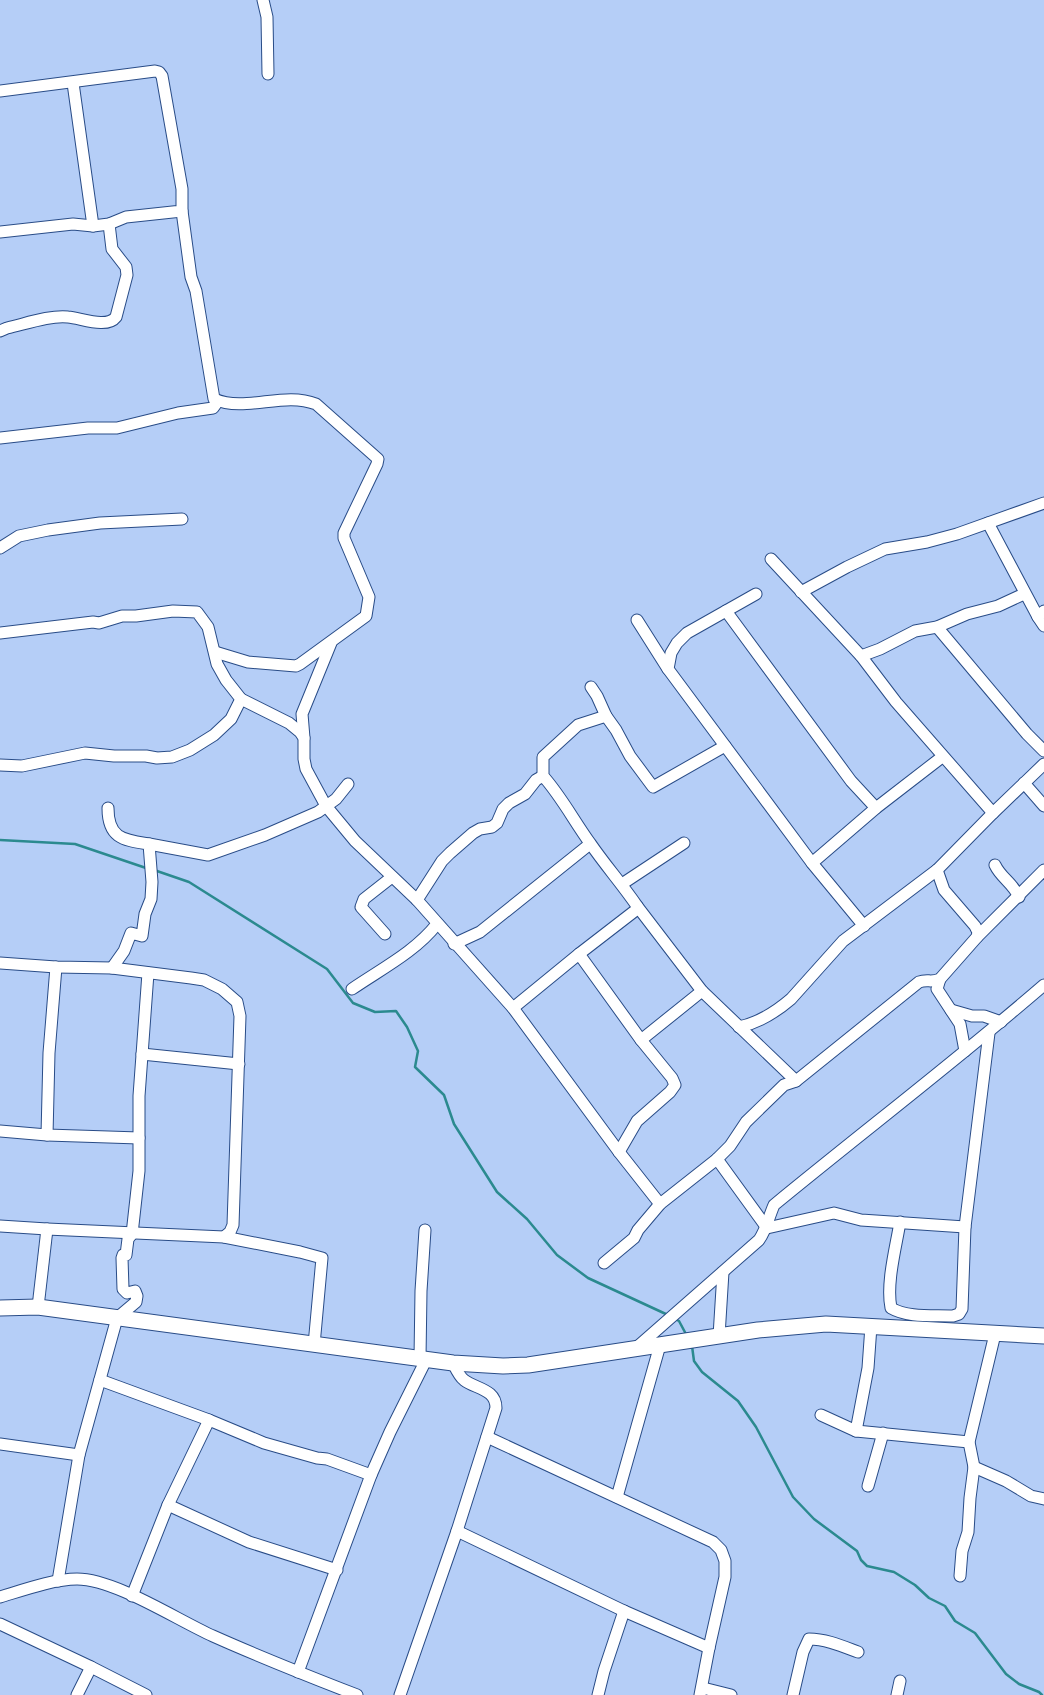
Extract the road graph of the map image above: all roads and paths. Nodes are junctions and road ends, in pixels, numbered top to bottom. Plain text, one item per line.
1 (263, 0) edge
2 (268, 74) dead end
3 (73, 82) junction
4 (0, 91) edge
5 (182, 211) junction
6 (109, 224) junction
7 (93, 226) junction
8 (0, 232) edge
9 (0, 331) edge
10 (218, 401) junction
11 (0, 438) edge
12 (1044, 503) edge
13 (182, 519) dead end
14 (988, 523) junction
15 (0, 548) edge
16 (770, 559) dead end
17 (801, 592) junction
18 (756, 594) dead end
19 (1024, 594) junction
20 (726, 612) junction
21 (1042, 618) edge
22 (637, 620) dead end
23 (936, 627) junction
24 (0, 633) edge
25 (331, 642) junction
26 (215, 652) junction
27 (861, 656) junction
28 (668, 669) junction
29 (591, 688) dead end
30 (242, 699) junction
31 (606, 716) junction
32 (304, 738) junction
33 (725, 746) junction
34 (1044, 751) edge
35 (942, 757) junction
36 (1044, 764) edge
37 (0, 765) edge
38 (543, 776) junction
39 (1024, 783) junction
40 (348, 784) dead end
41 (326, 806) junction
42 (1044, 806) edge
43 (108, 808) dead end
44 (876, 808) junction
45 (993, 813) junction
46 (684, 843) dead end
47 (149, 844) junction
48 (590, 844) junction
49 (812, 863) junction
50 (995, 865) dead end
51 (937, 870) junction
52 (1044, 870) edge
53 (392, 877) junction
54 (622, 884) junction
55 (1019, 897) junction
56 (417, 900) junction
57 (637, 906) junction
58 (437, 924) junction
59 (864, 926) junction
60 (385, 934) dead end
61 (977, 937) junction
62 (454, 944) junction
63 (579, 954) junction
64 (0, 963) edge
65 (56, 967) junction
66 (112, 968) junction
67 (148, 972) junction
68 (937, 983) junction
69 (1044, 984) edge
70 (352, 989) dead end
71 (702, 991) junction
72 (513, 1008) junction
73 (951, 1010) junction
74 (1001, 1022) junction
75 (740, 1027) junction
76 (989, 1033) junction
77 (641, 1040) junction
78 (965, 1051) junction
79 (142, 1054) junction
80 (239, 1064) junction
81 (796, 1081) junction
82 (0, 1132) edge
83 (47, 1135) junction
84 (139, 1138) junction
85 (618, 1152) junction
86 (717, 1159) junction
87 (660, 1204) junction
88 (900, 1222) junction
89 (0, 1226) edge
90 (965, 1227) junction
91 (767, 1228) junction
92 (47, 1230) junction
93 (425, 1230) dead end
94 (132, 1234) junction
95 (224, 1237) junction
96 (604, 1263) dead end
97 (723, 1272) junction
98 (38, 1307) junction
99 (0, 1308) edge
100 (117, 1318) junction
101 (908, 1321) junction
102 (871, 1326) junction
103 (995, 1334) junction
104 (719, 1336) junction
105 (1044, 1336) edge
106 (314, 1345) junction
107 (660, 1345) junction
108 (635, 1349) junction
109 (423, 1359) junction
110 (453, 1364) junction
111 (100, 1380) junction
112 (821, 1415) dead end
113 (209, 1420) junction
114 (856, 1431) junction
115 (883, 1433) junction
116 (488, 1437) junction
117 (969, 1442) junction
118 (0, 1444) edge
119 (79, 1455) junction
120 (974, 1467) junction
121 (371, 1475) junction
122 (868, 1486) dead end
123 (617, 1497) junction
124 (1044, 1499) edge
125 (168, 1505) junction
126 (457, 1531) junction
127 (337, 1570) junction
128 (960, 1576) dead end
129 (58, 1581) junction
130 (132, 1596) junction
131 (0, 1597) edge
132 (624, 1611) junction
133 (0, 1624) edge
134 (709, 1648) junction
135 (858, 1652) dead end
136 (91, 1666) junction
137 (298, 1672) junction
138 (900, 1681) dead end
139 (701, 1692) edge
140 (77, 1695) edge
141 (146, 1695) edge
142 (356, 1695) edge
143 (400, 1695) edge
144 (598, 1695) edge
145 (731, 1695) edge
146 (793, 1695) edge
147 (897, 1695) edge

1 - 2 street
3 - 4 street
3 - 5 street
3 - 7 street
5 - 6 street
5 - 10 street
6 - 7 street
6 - 9 street
7 - 8 street
10 - 11 street
10 - 25 street
12 - 14 street
13 - 15 street
14 - 17 street
14 - 19 street
16 - 17 street
17 - 27 street
18 - 20 street
19 - 21 street
19 - 23 street
20 - 28 street
20 - 44 street
22 - 28 street
23 - 27 street
23 - 34 street
24 - 26 street
25 - 26 street
25 - 32 street
26 - 30 street
27 - 35 street
28 - 33 street
29 - 31 street
30 - 32 street
30 - 37 street
31 - 33 street
31 - 38 street
32 - 41 street
33 - 49 street
35 - 44 street
35 - 45 street
36 - 39 street
38 - 48 street
38 - 56 street
39 - 42 street
39 - 45 street
40 - 41 street
41 - 47 street
41 - 53 street
43 - 47 street
44 - 49 street
45 - 51 street
46 - 54 street
47 - 66 street
48 - 54 street
48 - 62 street
49 - 59 street
50 - 55 street
51 - 59 street
51 - 61 street
52 - 55 street
53 - 56 street
53 - 60 street
54 - 57 street
55 - 61 street
56 - 58 street
57 - 63 street
57 - 71 street
58 - 62 street
58 - 70 street
59 - 75 street
61 - 68 street
62 - 72 street
63 - 72 street
63 - 77 street
64 - 65 street
65 - 66 street
65 - 83 street
66 - 67 street
67 - 79 street
67 - 80 street
68 - 73 street
68 - 81 street
69 - 74 street
71 - 75 street
71 - 77 street
72 - 85 street
73 - 74 street
73 - 78 street
74 - 76 street
75 - 81 street
76 - 78 street
76 - 90 street
77 - 85 street
78 - 91 street
79 - 80 street
79 - 84 street
80 - 95 street
81 - 86 street
82 - 83 street
83 - 84 street
84 - 94 street
85 - 87 street
86 - 87 street
86 - 91 street
87 - 96 street
88 - 90 street
88 - 91 street
88 - 101 street
89 - 92 street
90 - 101 street
91 - 97 street
92 - 94 street
92 - 98 street
93 - 109 street
94 - 95 street
94 - 100 street
95 - 106 street
97 - 104 street
97 - 108 street
98 - 99 main road
98 - 100 main road
100 - 106 main road
100 - 111 street
101 - 102 main road
101 - 103 main road
102 - 104 main road
102 - 114 street
103 - 105 main road
103 - 117 street
104 - 107 main road
106 - 109 main road
107 - 108 main road
107 - 123 street
108 - 110 main road
109 - 110 main road
109 - 121 street
110 - 116 street
111 - 113 street
111 - 119 street
112 - 114 street
113 - 121 street
113 - 125 street
114 - 115 street
115 - 117 street
115 - 122 street
116 - 123 street
116 - 126 street
117 - 120 street
118 - 119 street
119 - 129 street
120 - 124 street
120 - 128 street
121 - 127 street
123 - 134 street
125 - 127 street
125 - 130 street
126 - 132 street
126 - 143 street
127 - 137 street
129 - 130 street
129 - 131 street
130 - 137 street
132 - 134 street
132 - 144 street
133 - 136 street
134 - 139 street
135 - 146 street
136 - 140 street
136 - 141 street
137 - 142 street
138 - 147 street
139 - 145 street

